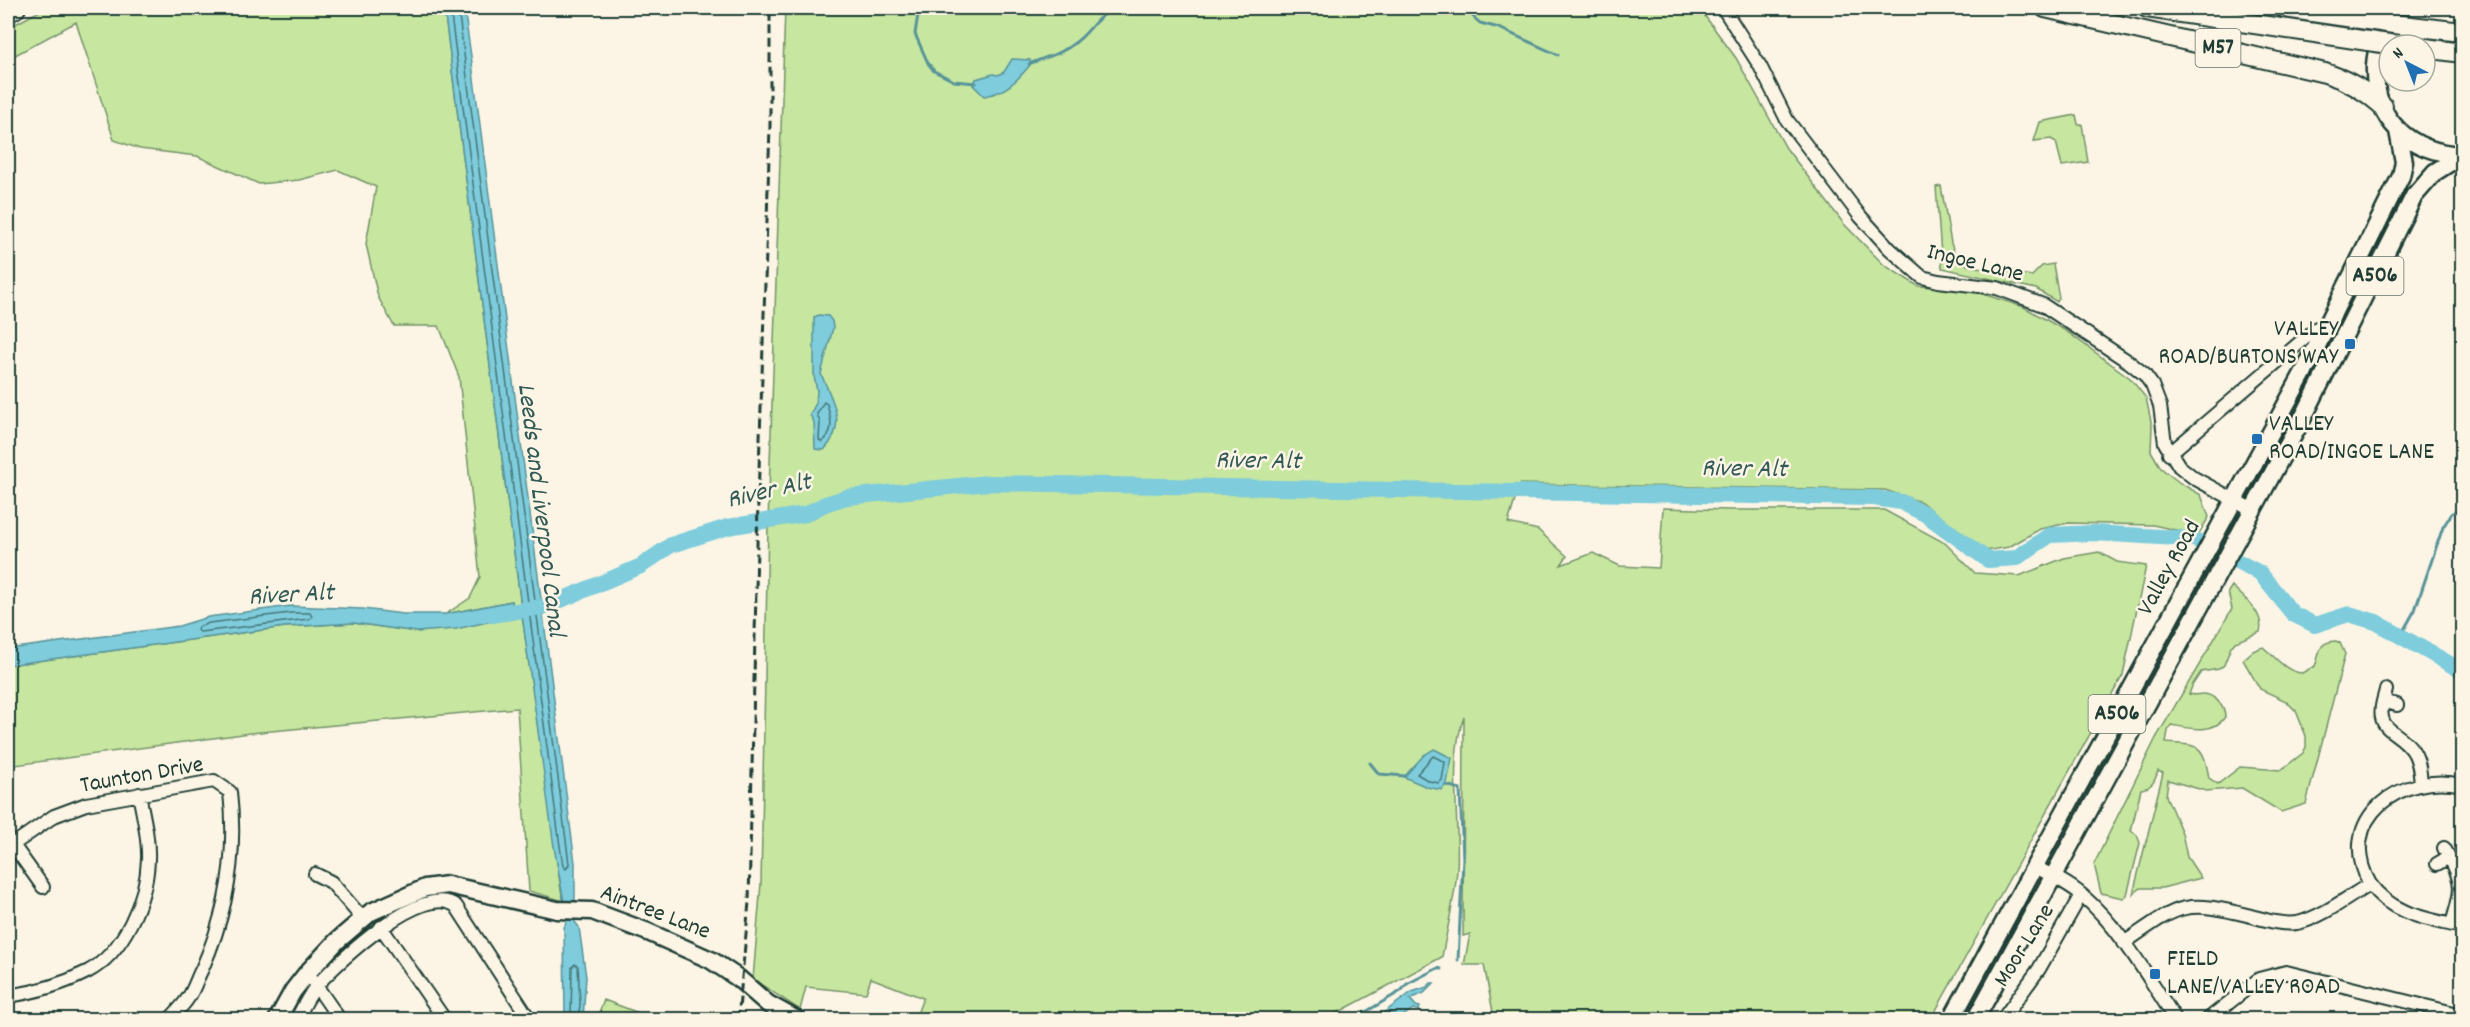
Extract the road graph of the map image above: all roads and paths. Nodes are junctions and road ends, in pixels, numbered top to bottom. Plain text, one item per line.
1 (16, 8) edge
2 (1723, 8) edge
3 (2045, 8) edge
4 (2147, 8) edge
5 (2285, 8) edge
6 (8, 13) edge
7 (2392, 16) edge
8 (2463, 32) edge
9 (2377, 42) edge
10 (2437, 50) edge
11 (2463, 53) edge
12 (2383, 106) junction
13 (2398, 131) junction
14 (2463, 155) edge
15 (2317, 328) dead end
16 (2169, 454) junction
17 (2234, 501) junction
18 (2253, 510) junction
19 (2397, 705) dead end
20 (2421, 783) junction
21 (2463, 785) edge
22 (139, 794) junction
23 (2352, 822) dead end
24 (2365, 827) junction
25 (10, 846) edge
26 (2437, 864) dead end
27 (2035, 867) junction
28 (315, 874) dead end
29 (2053, 877) junction
30 (2370, 884) junction
31 (43, 887) dead end
32 (2081, 895) junction
33 (363, 919) junction
34 (2457, 926) edge
35 (381, 927) junction
36 (2124, 943) junction
37 (312, 979) junction
38 (8, 996) edge
39 (2454, 1016) edge
40 (169, 1020) edge
41 (277, 1020) edge
42 (296, 1020) edge
43 (340, 1020) edge
44 (445, 1020) edge
45 (530, 1020) edge
46 (797, 1020) edge
47 (1951, 1020) edge
48 (1975, 1020) edge
49 (2002, 1020) edge
50 (2176, 1020) edge
51 (2207, 1020) edge

1 - 6 highway
2 - 16 street, Ingoe Lane
3 - 12 highway, M57
4 - 9 highway, M57, bridge
5 - 7 highway, bridge
7 - 8 highway
7 - 12 main road, A506
10 - 11 highway
12 - 13 main road, A506
13 - 14 main road, A506
13 - 17 main road, Valley Road / A506
14 - 18 main road, Valley Road / A506
15 - 16 street
16 - 17 street
17 - 18 street
17 - 27 main road, Valley Road / A506
18 - 29 main road, Valley Road / A506
19 - 20 street
20 - 21 street
20 - 24 street
22 - 25 street, Taunton Drive
22 - 38 street
22 - 40 street, Taunton Drive
23 - 24 street
24 - 30 street
25 - 31 street
26 - 34 street
27 - 29 street
27 - 47 main road, Valley Road / A506
28 - 33 street
29 - 32 street
29 - 48 main road, Valley Road / A506
30 - 34 street
30 - 36 street
32 - 36 street
32 - 49 street, Moor Lane
33 - 37 main road, Aintree Lane
33 - 46 main road, Aintree Lane
35 - 37 street
35 - 44 street
35 - 45 street
36 - 50 street
37 - 41 main road, Aintree Lane
37 - 42 street
37 - 43 street
39 - 51 street

